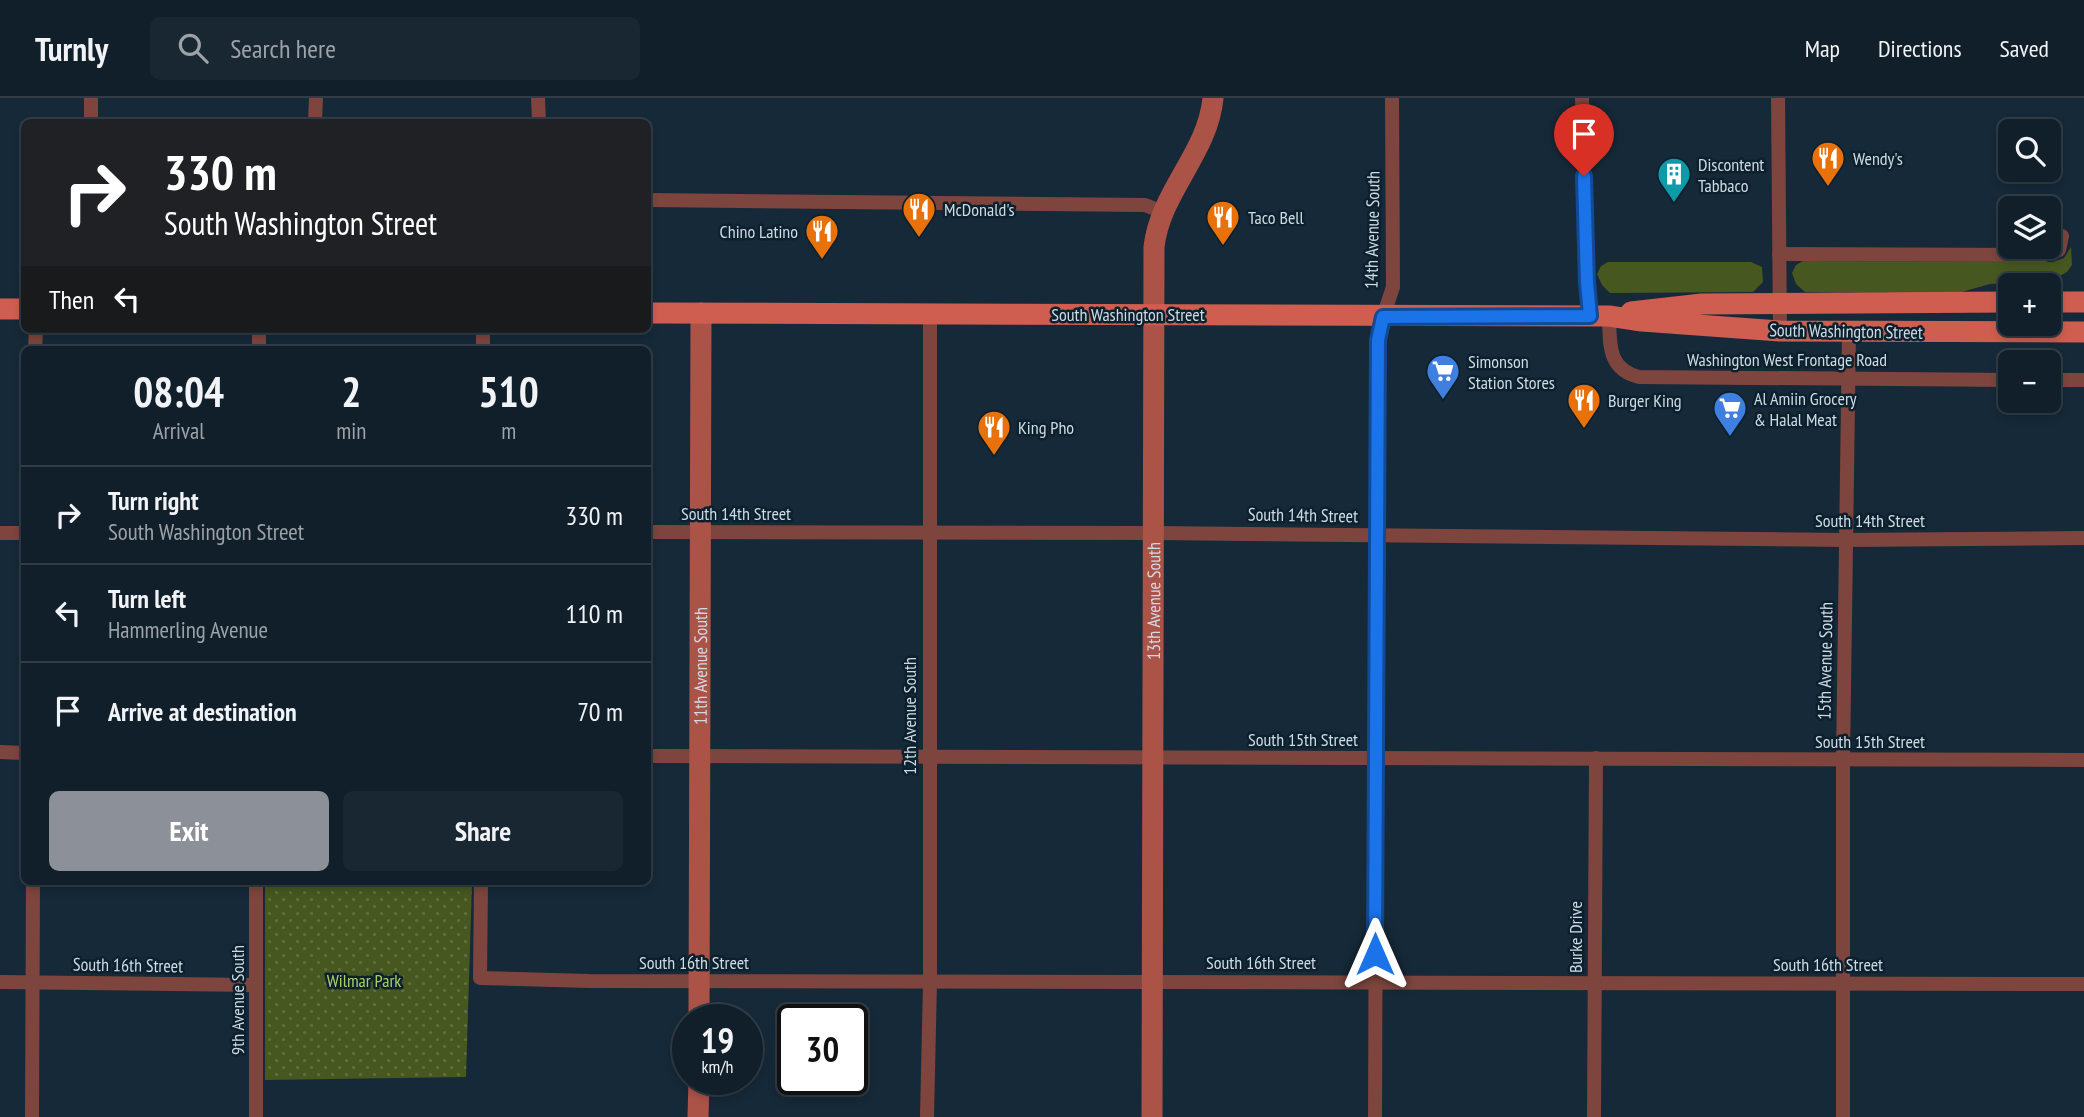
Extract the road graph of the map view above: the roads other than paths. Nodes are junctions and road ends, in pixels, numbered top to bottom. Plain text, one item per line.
1 (91, 98) edge
2 (316, 98) edge
3 (538, 98) edge
4 (1213, 98) edge
5 (1392, 98) edge
6 (1582, 98) edge
7 (1779, 98) edge
8 (91, 119) edge
9 (315, 119) edge
10 (539, 119) edge
11 (651, 200) edge
12 (1163, 212) junction
13 (2062, 236) dead end
14 (1779, 254) junction
15 (1780, 302) junction
16 (1998, 302) edge
17 (2061, 302) edge
18 (2084, 302) edge
19 (0, 309) edge
20 (21, 309) edge
21 (651, 313) edge
22 (701, 313) junction
23 (1153, 313) junction
24 (930, 314) junction
25 (1600, 316) junction
26 (1383, 317) junction
27 (1780, 331) junction
28 (1849, 331) junction
29 (2084, 332) edge
30 (1849, 379) junction
31 (1998, 380) edge
32 (2061, 380) edge
33 (2084, 380) edge
34 (651, 532) edge
35 (0, 533) edge
36 (21, 533) edge
37 (701, 533) junction
38 (1153, 533) junction
39 (929, 534) junction
40 (1377, 536) junction
41 (2084, 538) edge
42 (1846, 540) junction
43 (0, 752) edge
44 (21, 753) edge
45 (651, 756) edge
46 (701, 757) junction
47 (928, 757) junction
48 (1376, 758) junction
49 (1596, 758) junction
50 (1153, 759) junction
51 (1843, 760) junction
52 (2084, 760) edge
53 (33, 885) edge
54 (256, 885) edge
55 (481, 885) edge
56 (699, 981) junction
57 (1152, 981) junction
58 (0, 982) edge
59 (930, 982) junction
60 (1375, 982) junction
61 (1594, 982) junction
62 (32, 983) junction
63 (1844, 983) junction
64 (2084, 984) edge
65 (256, 985) junction
66 (699, 1004) edge
67 (699, 1095) edge
68 (32, 1117) edge
69 (256, 1117) edge
70 (698, 1117) edge
71 (927, 1117) edge
72 (1152, 1117) edge
73 (1375, 1117) edge
74 (1594, 1117) edge
75 (1843, 1117) edge

1 - 8 street
2 - 9 street
3 - 10 street
4 - 12 street, 13th Avenue South
5 - 26 street, 14th Avenue South
6 - 25 street
7 - 14 street
11 - 12 street
12 - 23 street, 13th Avenue South
13 - 14 street
14 - 15 street
15 - 16 main road, South Washington Street
15 - 25 main road, South Washington Street
15 - 27 street
17 - 18 main road
19 - 20 main road
21 - 22 main road, South Washington Street
22 - 24 main road, South Washington Street
22 - 37 street, 11th Avenue South
23 - 24 main road, South Washington Street
23 - 26 main road, South Washington Street
23 - 38 street, 13th Avenue South
24 - 39 street, 12th Avenue South
25 - 26 main road, South Washington Street
25 - 27 main road, South Washington Street
25 - 30 street, Washington West Frontage Road
26 - 40 street, 14th Avenue South
27 - 28 main road, South Washington Street
28 - 29 main road, South Washington Street
28 - 30 street, 15th Avenue South
30 - 31 street, Washington West Frontage Road
30 - 42 street, 15th Avenue South
32 - 33 street
34 - 37 street, South 14th Street
35 - 36 street
37 - 39 street, South 14th Street
37 - 46 street, 11th Avenue South
38 - 39 street, South 14th Street
38 - 40 street, South 14th Street
38 - 50 street, 13th Avenue South
39 - 47 street, 12th Avenue South
40 - 42 street, South 14th Street
40 - 48 street, 14th Avenue South
41 - 42 street, South 14th Street
42 - 51 street, 15th Avenue South
43 - 44 street
45 - 46 street, South 15th Street
46 - 47 street, South 15th Street
46 - 56 street, 11th Avenue South
47 - 50 street, South 15th Street
47 - 59 street, 12th Avenue South
48 - 49 street, South 15th Street
48 - 50 street, South 15th Street
48 - 60 street, 14th Avenue South
49 - 51 street, South 15th Street
49 - 61 street, Burke Drive
50 - 57 street, 13th Avenue South
51 - 52 street, South 15th Street
51 - 63 street, 15th Avenue South
53 - 62 street
54 - 65 street, 9th Avenue South
55 - 56 street, South 16th Street
56 - 59 street, South 16th Street
56 - 66 street, 11th Avenue South
57 - 59 street, South 16th Street
57 - 60 street, South 16th Street
57 - 72 street, 13th Avenue South
58 - 62 street, South 16th Street
59 - 71 street, 12th Avenue South
60 - 61 street, South 16th Street
60 - 73 street, 14th Avenue South
61 - 63 street, South 16th Street
61 - 74 street, Burke Drive
62 - 65 street, South 16th Street
62 - 68 street
63 - 64 street, South 16th Street
63 - 75 street, 15th Avenue South
65 - 69 street, 9th Avenue South
67 - 70 street

